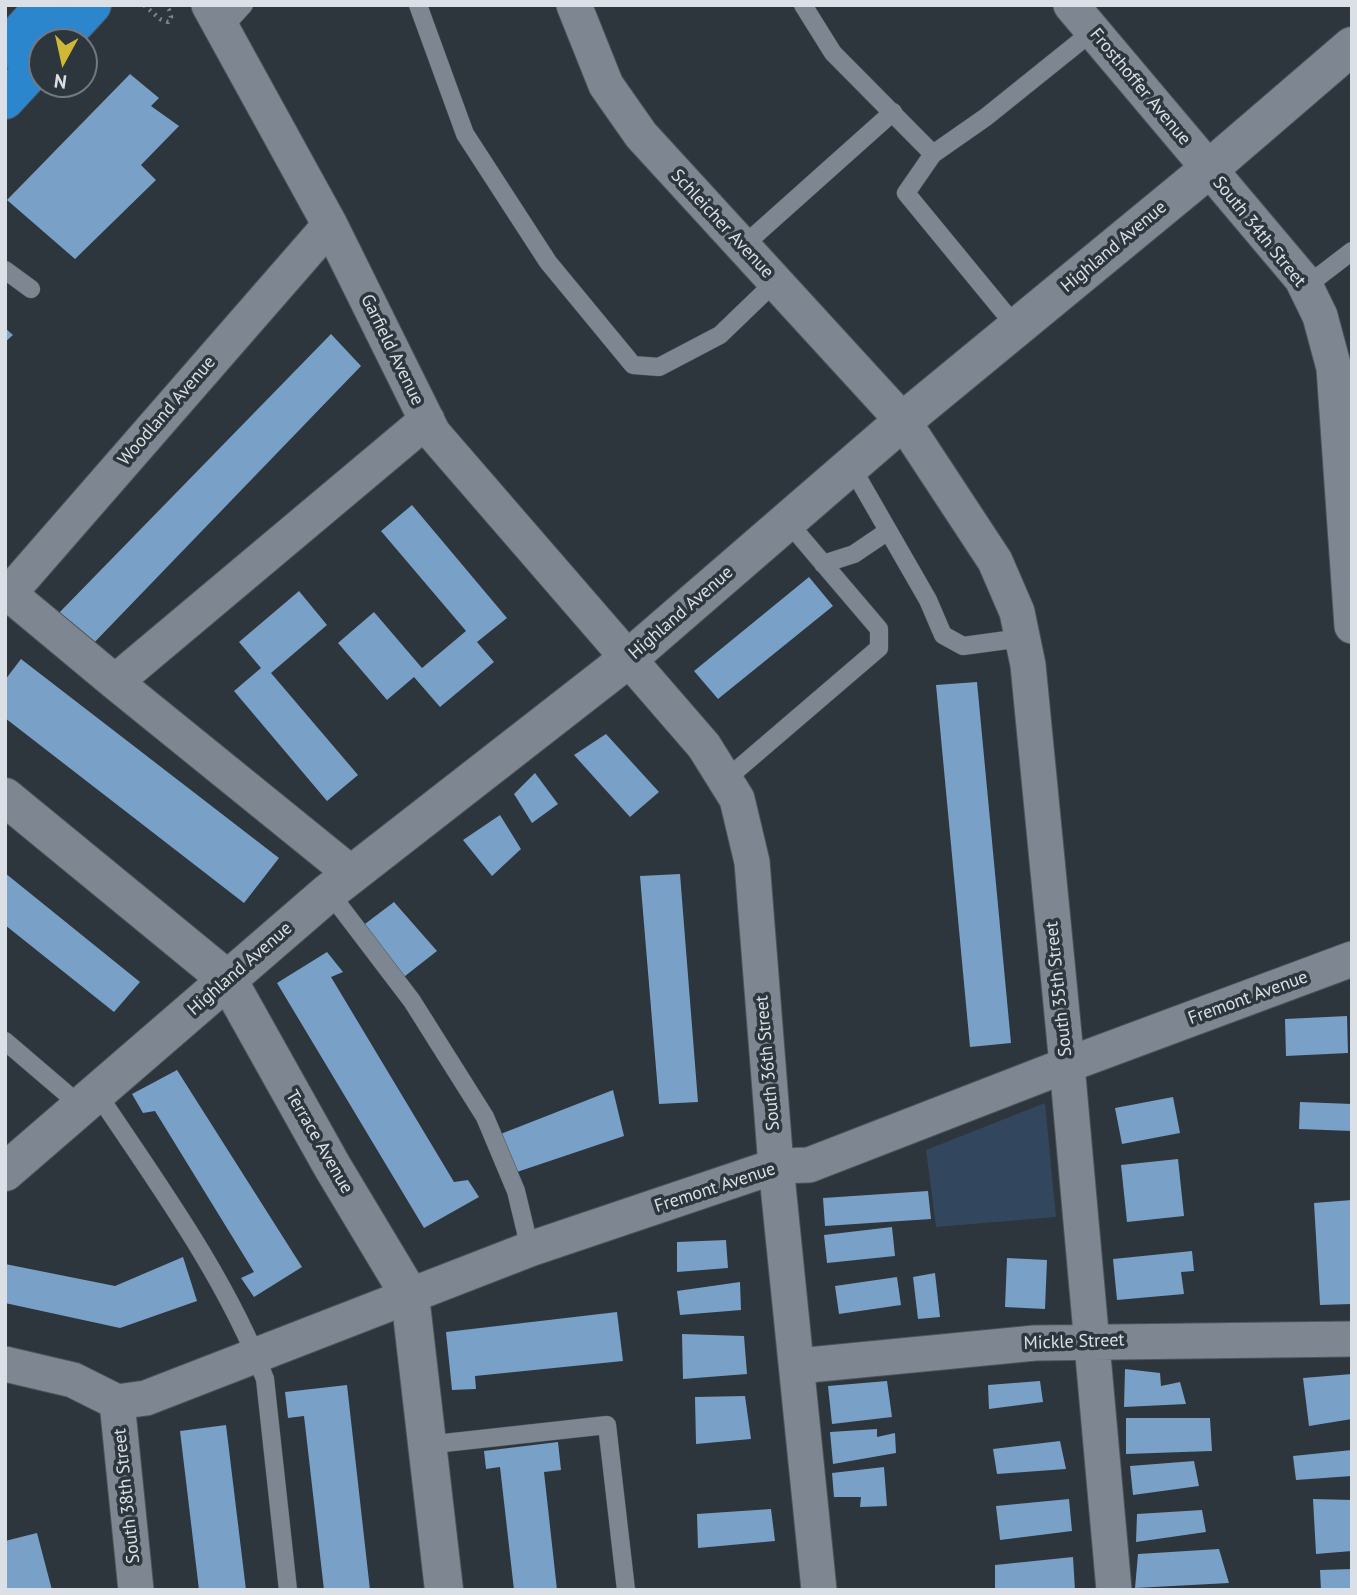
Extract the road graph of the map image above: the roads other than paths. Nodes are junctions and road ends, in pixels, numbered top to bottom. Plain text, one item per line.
1 (45, 5) edge
2 (92, 5) edge
3 (418, 5) edge
4 (573, 5) edge
5 (803, 5) edge
6 (225, 13) edge
7 (1082, 18) edge
8 (71, 28) edge
9 (1352, 46) edge
10 (5, 49) edge
11 (28, 75) edge
12 (5, 100) edge
13 (893, 112) junction
14 (933, 154) junction
15 (1209, 169) junction
16 (330, 225) junction
17 (743, 246) junction
18 (1352, 251) edge
19 (5, 270) edge
20 (775, 282) junction
21 (1305, 287) junction
22 (31, 289) dead end
23 (1017, 327) junction
24 (427, 420) junction
25 (903, 421) junction
26 (851, 466) junction
27 (787, 521) junction
28 (888, 531) junction
29 (823, 564) junction
30 (7, 595) edge
31 (1352, 626) edge
32 (1022, 638) junction
33 (628, 659) junction
34 (115, 682) junction
35 (725, 780) junction
36 (5, 797) edge
37 (340, 883) junction
38 (1352, 959) edge
39 (228, 980) junction
40 (5, 1041) edge
41 (1067, 1065) junction
42 (89, 1099) junction
43 (776, 1166) junction
44 (5, 1172) edge
45 (530, 1249) junction
46 (410, 1296) junction
47 (1352, 1339) edge
48 (1092, 1340) junction
49 (256, 1356) junction
50 (5, 1364) edge
51 (797, 1366) junction
52 (117, 1402) junction
53 (426, 1446) junction
54 (136, 1590) edge
55 (288, 1590) edge
56 (444, 1590) edge
57 (626, 1590) edge
58 (819, 1590) edge
59 (1114, 1590) edge

1 - 10 highway
2 - 8 highway
3 - 20 lane
4 - 17 street, Schleicher Avenue
5 - 13 lane
6 - 16 street, Garfield Avenue
7 - 14 lane
7 - 15 street, Frosthoffer Avenue
9 - 15 street, Highland Avenue
11 - 12 highway
13 - 14 lane
13 - 17 lane
14 - 23 lane
15 - 21 street, South 34th Street
15 - 23 street, Highland Avenue
16 - 24 street, Garfield Avenue
16 - 30 street, Woodland Avenue
17 - 20 street, Schleicher Avenue
18 - 21 lane
19 - 22 lane
20 - 25 street, Schleicher Avenue
21 - 31 street, South 34th Street
23 - 25 street, Highland Avenue
24 - 33 street, Garfield Avenue
24 - 34 street
25 - 26 street, Highland Avenue
25 - 32 street, South 35th Street
26 - 27 street, Highland Avenue
26 - 28 lane
27 - 29 lane
27 - 33 street, Highland Avenue
28 - 29 lane
28 - 32 lane
29 - 35 lane
30 - 34 street
32 - 41 street, South 35th Street
33 - 35 street, South 36th Street
33 - 37 street, Highland Avenue
34 - 37 street
35 - 43 street, South 36th Street
36 - 39 street, Terrace Avenue
37 - 39 street, Highland Avenue
37 - 45 lane
38 - 41 street, Fremont Avenue
39 - 42 street, Highland Avenue
39 - 46 street, Terrace Avenue
40 - 42 lane
41 - 43 street, Fremont Avenue
41 - 48 street, South 35th Street
42 - 44 street, Highland Avenue
42 - 49 lane
43 - 45 street, Fremont Avenue
43 - 51 street, South 36th Street
45 - 46 street, Fremont Avenue
46 - 49 street, Fremont Avenue
46 - 53 street, Terrace Avenue
47 - 48 street, Mickle Street
48 - 51 street, Mickle Street
48 - 59 street, South 35th Street
49 - 52 street, Fremont Avenue
49 - 55 lane
50 - 52 street
51 - 58 street, South 36th Street
52 - 54 street, South 38th Street
53 - 56 street, Terrace Avenue
53 - 57 lane

